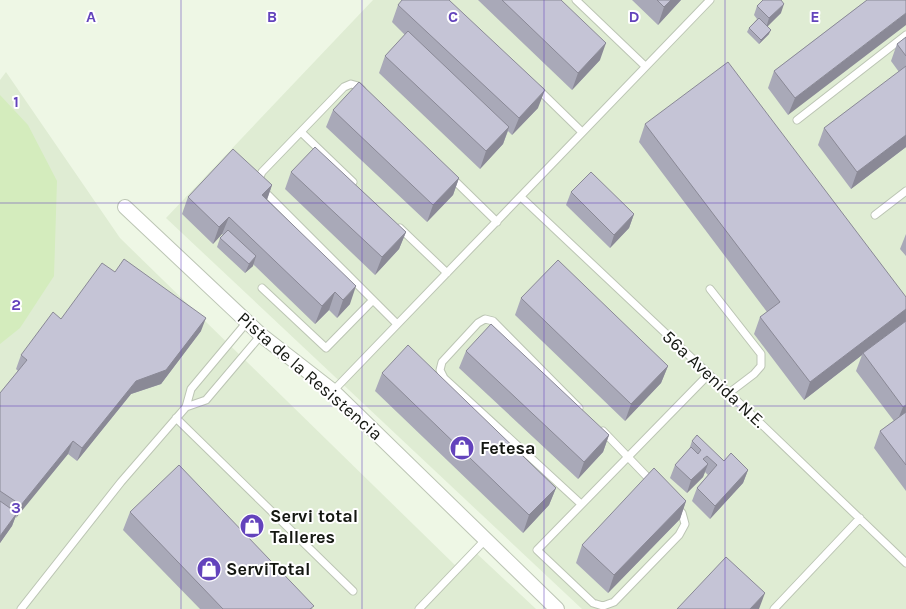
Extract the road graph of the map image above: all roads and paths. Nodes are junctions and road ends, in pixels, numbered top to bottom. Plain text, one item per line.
1 (576, 0) edge
2 (710, 0) edge
3 (906, 35) edge
4 (645, 66) junction
5 (534, 86) edge
6 (365, 93) edge
7 (797, 120) dead end
8 (301, 132) junction
9 (582, 132) junction
10 (441, 167) edge
11 (356, 186) edge
12 (906, 191) edge
13 (521, 197) junction
14 (125, 207) dead end
15 (875, 215) dead end
16 (391, 219) edge
17 (496, 222) junction
18 (447, 272) junction
19 (262, 288) dead end
20 (710, 289) dead end
21 (373, 300) junction
22 (247, 322) junction
23 (397, 324) junction
24 (261, 334) junction
25 (709, 374) junction
26 (333, 391) junction
27 (729, 393) junction
28 (186, 407) junction
29 (587, 416) edge
30 (176, 418) junction
31 (594, 422) edge
32 (628, 456) junction
33 (662, 492) edge
34 (668, 499) edge
35 (581, 504) junction
36 (860, 518) junction
37 (486, 540) junction
38 (906, 563) edge
39 (353, 591) dead end
40 (21, 609) edge
41 (418, 609) edge
42 (557, 609) edge
43 (774, 609) edge

1 - 4 lane
2 - 4 lane
3 - 7 lane
4 - 9 lane
5 - 9 lane
6 - 8 lane
8 - 11 lane
8 - 21 lane
9 - 13 lane
10 - 17 lane
12 - 15 lane
13 - 17 lane
13 - 25 lane, 56a Avenida N.E.
14 - 22 street, Pista de la Resistencia
16 - 18 lane
17 - 18 lane
18 - 23 lane
19 - 21 lane
20 - 27 lane
21 - 23 lane
22 - 24 street, Pista de la Resistencia
22 - 28 lane
23 - 26 lane
24 - 26 street, Pista de la Resistencia
24 - 28 lane
25 - 27 lane, 56a Avenida N.E.
25 - 32 lane
26 - 37 street, Pista de la Resistencia
27 - 36 lane, 56a Avenida N.E.
28 - 30 lane
29 - 35 lane
30 - 39 lane
30 - 40 lane
31 - 32 lane
32 - 33 lane
32 - 35 lane
34 - 35 lane
36 - 38 lane, 56a Avenida N.E.
36 - 43 lane
37 - 41 lane
37 - 42 street, Pista de la Resistencia

